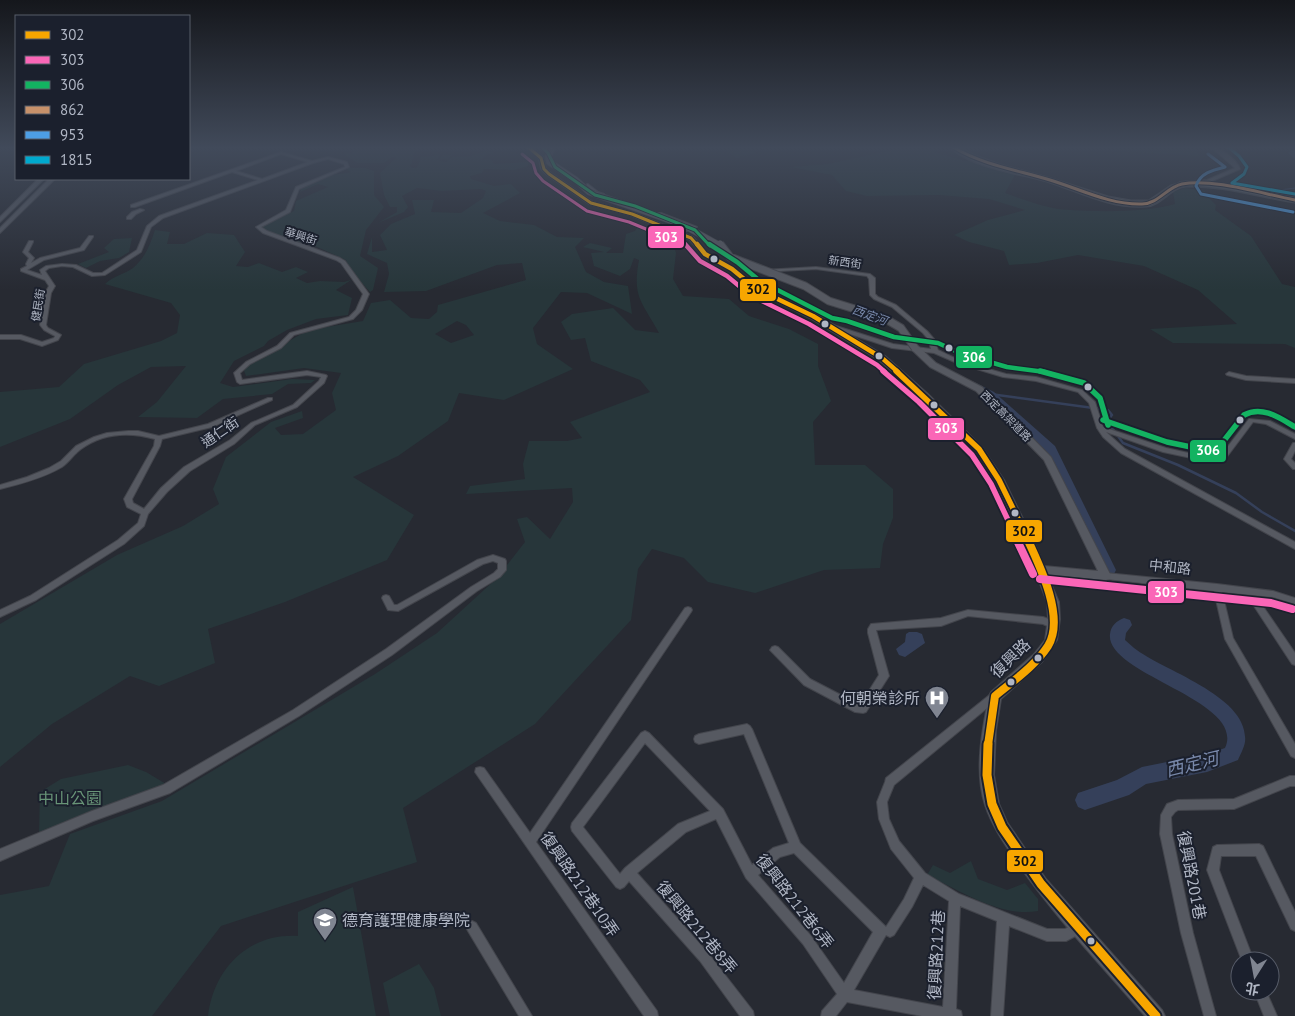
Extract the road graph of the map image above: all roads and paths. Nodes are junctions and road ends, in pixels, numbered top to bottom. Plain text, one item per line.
1 (25, 194) edge
2 (30, 194) edge
3 (37, 194) edge
4 (166, 194) edge
5 (223, 194) edge
6 (294, 194) edge
7 (596, 194) edge
8 (604, 194) edge
9 (1094, 194) edge
10 (1163, 194) edge
11 (1255, 194) edge
12 (1263, 194) edge
13 (579, 195) edge
14 (1295, 201) edge
15 (133, 206) dead end
16 (142, 210) dead end
17 (161, 217) joint
18 (129, 218) dead end
19 (0, 220) edge
20 (0, 224) edge
21 (0, 231) edge
22 (677, 233) junction
23 (91, 237) dead end
24 (31, 242) dead end
25 (29, 265) junction
26 (763, 271) dead end
27 (50, 279) junction
28 (366, 294) joint
29 (829, 326) junction
30 (0, 337) edge
31 (914, 348) junction
32 (935, 351) junction
33 (1229, 374) dead end
34 (1295, 381) edge
35 (270, 399) dead end
36 (1116, 436) junction
37 (1295, 437) edge
38 (159, 438) junction
39 (1295, 445) edge
40 (1295, 467) edge
41 (0, 487) edge
42 (145, 513) junction
43 (1295, 546) edge
44 (1041, 570) junction
45 (1104, 571) junction
46 (1217, 588) junction
47 (386, 598) dead end
48 (1295, 600) edge
49 (1257, 604) dead end
50 (688, 610) dead end
51 (0, 614) edge
52 (1054, 625) junction
53 (775, 650) dead end
54 (1295, 661) edge
55 (995, 696) junction
56 (699, 739) dead end
57 (1295, 753) edge
58 (480, 772) dead end
59 (1295, 781) edge
60 (719, 813) junction
61 (530, 842) junction
62 (796, 848) junction
63 (0, 855) edge
64 (629, 872) junction
65 (750, 874) junction
66 (921, 877) junction
67 (955, 898) junction
68 (1003, 919) junction
69 (1295, 925) edge
70 (472, 927) dead end
71 (1080, 928) junction
72 (890, 930) dead end
73 (1244, 951) edge
74 (845, 995) junction
75 (1264, 1001) edge
76 (1144, 1009) edge
77 (952, 1015) edge
78 (526, 1016) edge
79 (652, 1016) edge
80 (748, 1016) edge
81 (827, 1016) edge
82 (997, 1016) edge
83 (1156, 1016) edge
84 (1210, 1016) edge
85 (1271, 1016) edge

1 - 19 street
2 - 20 street
3 - 21 street
4 - 15 street
5 - 17 street, 華興街
6 - 28 street, 華興街
7 - 31 street, 西定高架道路, bridge
8 - 22 street, bridge
9 - 10 main road
11 - 14 main road
12 - 14 main road
13 - 22 street, 復興路
16 - 18 street
17 - 27 street, 健民街
22 - 29 street, 復興路
23 - 25 street
24 - 25 street
25 - 27 street
26 - 32 street, 新西街
27 - 30 street, 健民街
28 - 42 street, 通仁街
29 - 31 street
29 - 44 street, 復興路
31 - 32 street
31 - 45 street, 西定高架道路
32 - 36 street
33 - 34 street
35 - 38 street
36 - 37 street
36 - 43 street
38 - 41 street
38 - 42 street
39 - 40 street
42 - 51 street
44 - 45 street, 中和路
44 - 52 street, 復興路
45 - 46 street, 中和路
46 - 48 street, 中和路
46 - 57 street
47 - 63 street
49 - 54 street
50 - 61 street
52 - 53 street
52 - 55 street, 復興路
55 - 66 street
55 - 71 street, 復興路
56 - 62 street
58 - 61 street, 復興路212巷10弄
59 - 84 street, 復興路201巷
60 - 64 street
60 - 64 street, 復興路212巷6弄
60 - 65 street, 復興路212巷6弄
61 - 79 street, 復興路212巷10弄
62 - 65 street
62 - 74 street
64 - 80 street, 復興路212巷8弄
65 - 74 street, 復興路212巷6弄
66 - 67 street
66 - 72 street
67 - 68 street
67 - 77 street, 復興路212巷
68 - 71 street
68 - 82 street
69 - 73 street, 復興路201巷
70 - 78 street
71 - 76 street, 復興路
74 - 77 street, 復興路212巷
74 - 81 street
75 - 85 street
76 - 83 street, 復興路

